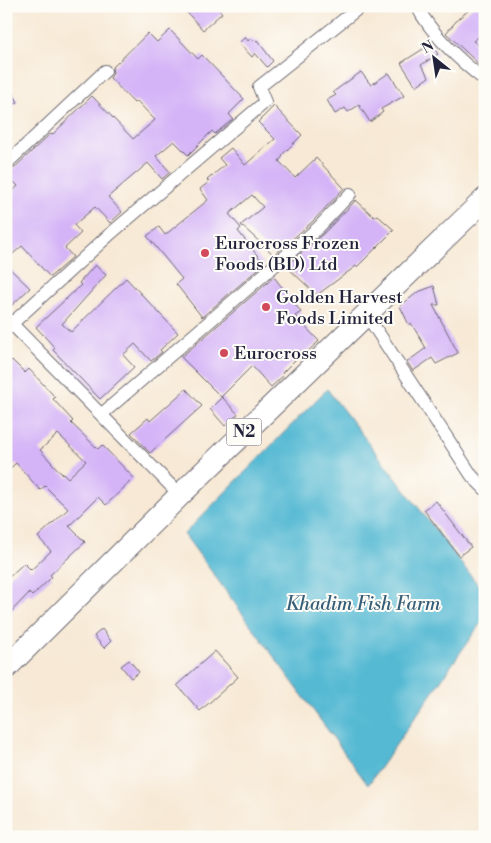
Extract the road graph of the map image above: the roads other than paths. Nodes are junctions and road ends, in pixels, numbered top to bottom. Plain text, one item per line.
1 (361, 6) edge
2 (417, 6) edge
3 (104, 71) dead end
4 (485, 80) edge
5 (6, 164) edge
6 (350, 194) dead end
7 (485, 199) edge
8 (366, 314) junction
9 (8, 324) edge
10 (102, 414) junction
11 (485, 489) edge
12 (180, 495) junction
13 (6, 668) edge

1 - 9 street
2 - 4 street
3 - 5 street
6 - 10 street
7 - 8 highway, N2
8 - 11 street
8 - 12 highway, N2
9 - 10 street
10 - 12 street
12 - 13 highway, N2

